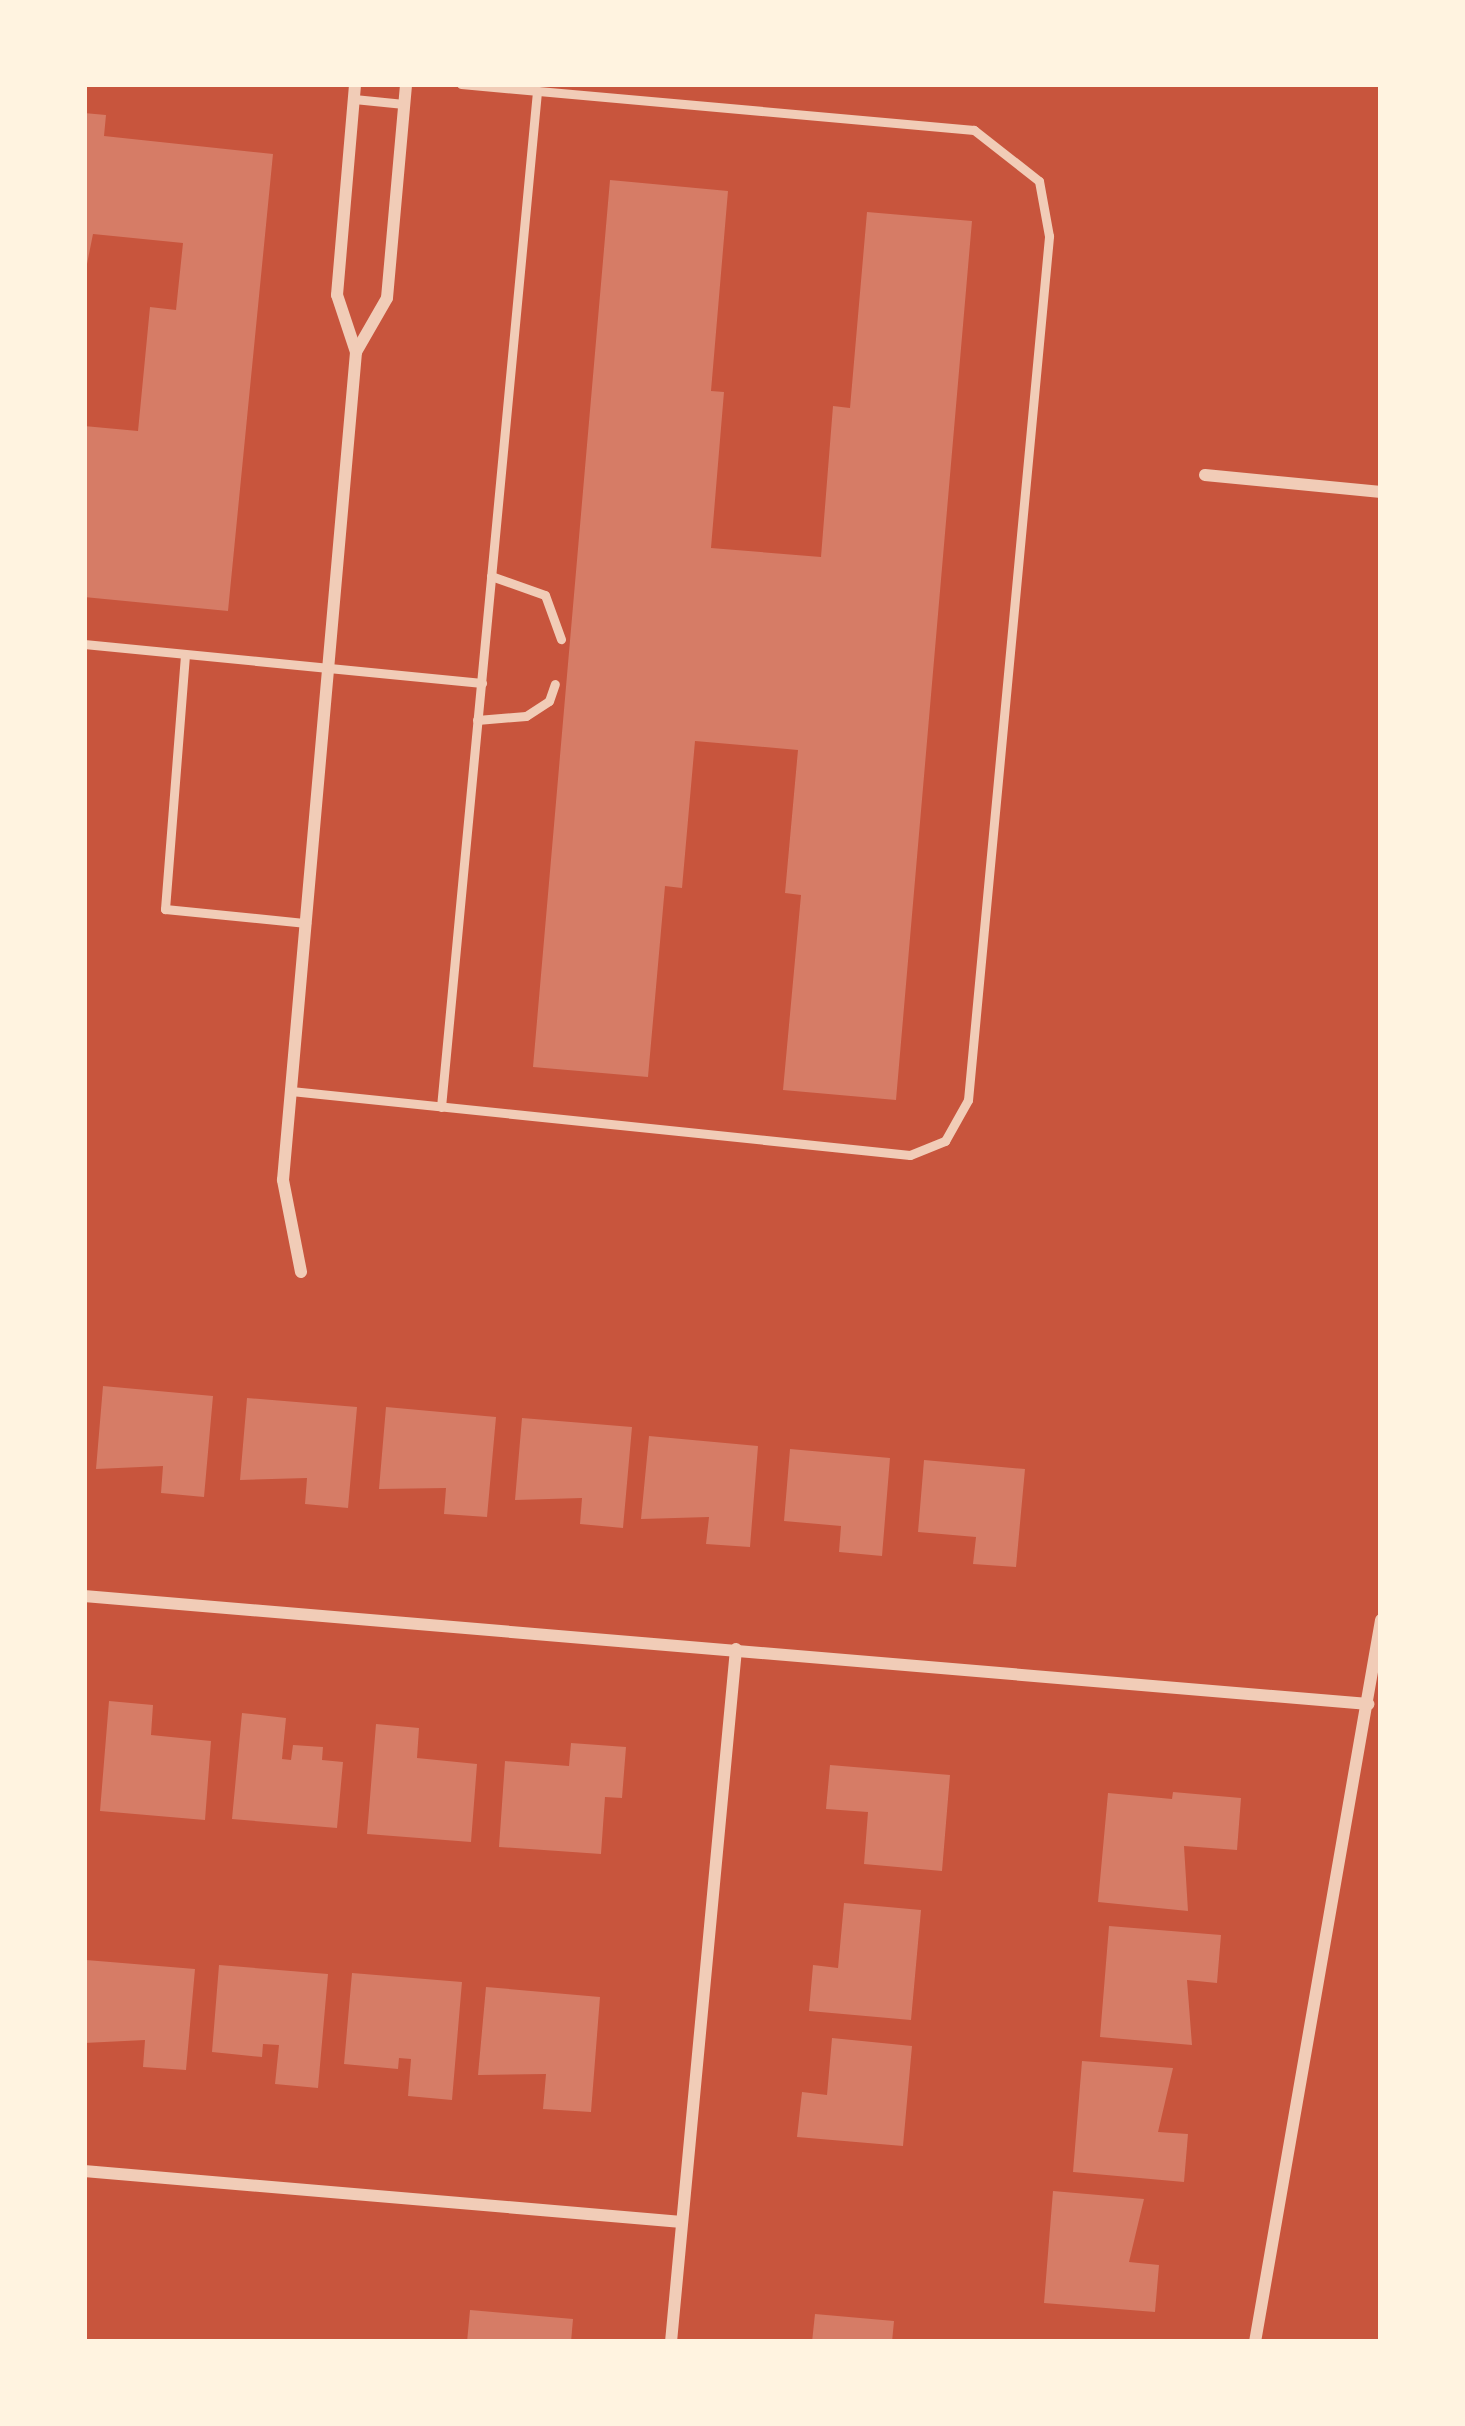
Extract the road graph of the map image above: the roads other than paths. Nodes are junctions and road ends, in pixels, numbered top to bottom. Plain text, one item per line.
1 (406, 84) edge
2 (461, 84) edge
3 (354, 91) edge
4 (537, 91) junction
5 (404, 104) junction
6 (356, 352) junction
7 (1205, 475) dead end
8 (1381, 492) edge
9 (491, 576) junction
10 (561, 640) dead end
11 (84, 644) edge
12 (185, 655) junction
13 (327, 666) junction
14 (482, 682) junction
15 (555, 684) dead end
16 (477, 720) junction
17 (306, 922) junction
18 (291, 1091) junction
19 (441, 1107) junction
20 (301, 1272) dead end
21 (84, 1595) edge
22 (1381, 1620) edge
23 (736, 1649) junction
24 (1368, 1704) junction
25 (84, 2171) edge
26 (682, 2222) junction
27 (671, 2342) edge
28 (1255, 2342) edge

1 - 5 street
2 - 4 lane
3 - 5 lane
3 - 6 street
4 - 9 lane
4 - 19 lane
5 - 6 street
6 - 13 street
7 - 8 street
9 - 10 lane
9 - 14 lane
11 - 12 lane
12 - 13 lane
12 - 17 lane
13 - 14 lane
13 - 17 street
14 - 16 lane
15 - 16 lane
16 - 19 lane
17 - 18 street
18 - 19 lane
18 - 20 street
21 - 23 street
22 - 24 street
23 - 24 street
23 - 26 street
24 - 28 street
25 - 26 street
26 - 27 street

